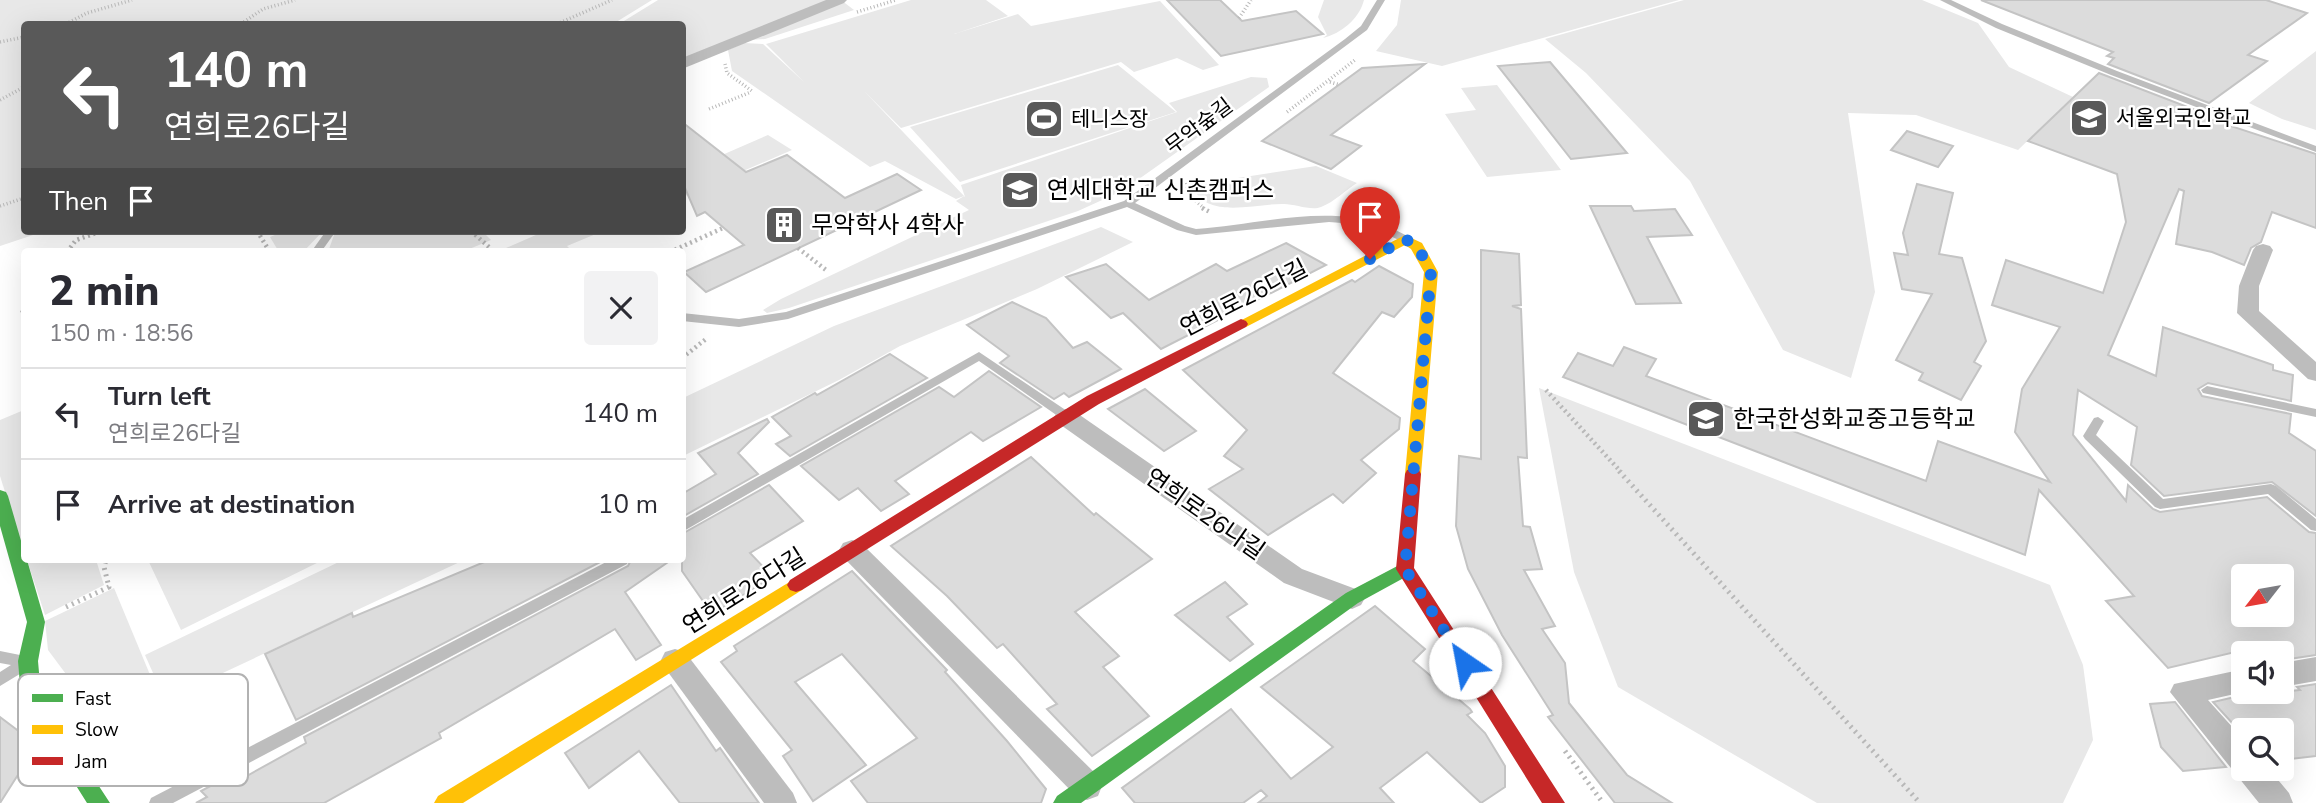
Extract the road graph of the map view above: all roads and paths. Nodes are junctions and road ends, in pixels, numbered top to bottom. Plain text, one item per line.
1 (132, 0) edge
2 (295, 0) edge
3 (612, 0) edge
4 (839, 0) edge
5 (1251, 0) edge
6 (1381, 0) edge
7 (1944, 0) edge
8 (864, 9) dead end
9 (869, 13) dead end
10 (1239, 18) dead end
11 (72, 21) edge
12 (245, 21) edge
13 (564, 21) edge
14 (21, 38) edge
15 (0, 42) edge
16 (722, 50) junction
17 (686, 63) edge
18 (1346, 68) dead end
19 (1340, 85) dead end
20 (21, 89) edge
21 (0, 100) edge
22 (709, 109) dead end
23 (2316, 149) edge
24 (21, 199) edge
25 (1128, 203) junction
26 (0, 206) edge
27 (723, 228) dead end
28 (90, 235) edge
29 (476, 235) edge
30 (1405, 239) junction
31 (489, 247) dead end
32 (70, 248) edge
33 (679, 248) edge
34 (799, 248) dead end
35 (2263, 250) dead end
36 (826, 270) dead end
37 (686, 317) edge
38 (708, 337) dead end
39 (686, 355) edge
40 (2316, 374) edge
41 (1546, 390) dead end
42 (2207, 390) dead end
43 (2316, 413) edge
44 (1066, 417) junction
45 (2098, 421) dead end
46 (0, 496) edge
47 (686, 525) edge
48 (2316, 526) edge
49 (852, 550) junction
50 (105, 563) edge
51 (616, 563) edge
52 (1405, 569) junction
53 (1352, 598) junction
54 (36, 622) junction
55 (0, 657) edge
56 (675, 660) junction
57 (28, 661) junction
58 (2316, 669) edge
59 (2294, 673) edge
60 (29, 674) edge
61 (0, 680) edge
62 (2231, 683) edge
63 (2231, 747) edge
64 (248, 755) edge
65 (2260, 781) edge
66 (88, 786) edge
67 (190, 786) edge
68 (1087, 786) junction
69 (99, 803) edge
70 (157, 803) edge
71 (445, 803) edge
72 (782, 803) edge
73 (1064, 803) edge
74 (1554, 803) edge
75 (1920, 803) edge
76 (2278, 803) edge

1 - 11 path
2 - 12 path
3 - 13 path
4 - 16 street
5 - 10 path
6 - 25 lane, 무악숲길
7 - 23 lane
8 - 9 path
14 - 15 path
16 - 17 street
16 - 22 path
18 - 19 path
20 - 21 path
24 - 26 path
25 - 30 lane
25 - 37 lane
27 - 33 path
28 - 32 path
29 - 31 path
30 - 44 street, 연희로26다길
30 - 52 street
34 - 36 path
35 - 40 street
38 - 39 path
41 - 75 path
42 - 43 lane
44 - 47 lane
44 - 49 street, 연희로26다길
44 - 53 street, 연희로26나길
45 - 48 lane
46 - 54 street
49 - 56 street, 연희로26다길
49 - 68 street
50 - 54 path
51 - 64 lane
52 - 53 street
52 - 74 street
53 - 68 street
54 - 57 street
55 - 57 lane
56 - 71 street, 연희로26다길
56 - 72 street
57 - 60 street
57 - 61 lane
58 - 59 street
62 - 63 street
65 - 76 street
66 - 69 street
67 - 70 lane
68 - 73 street

